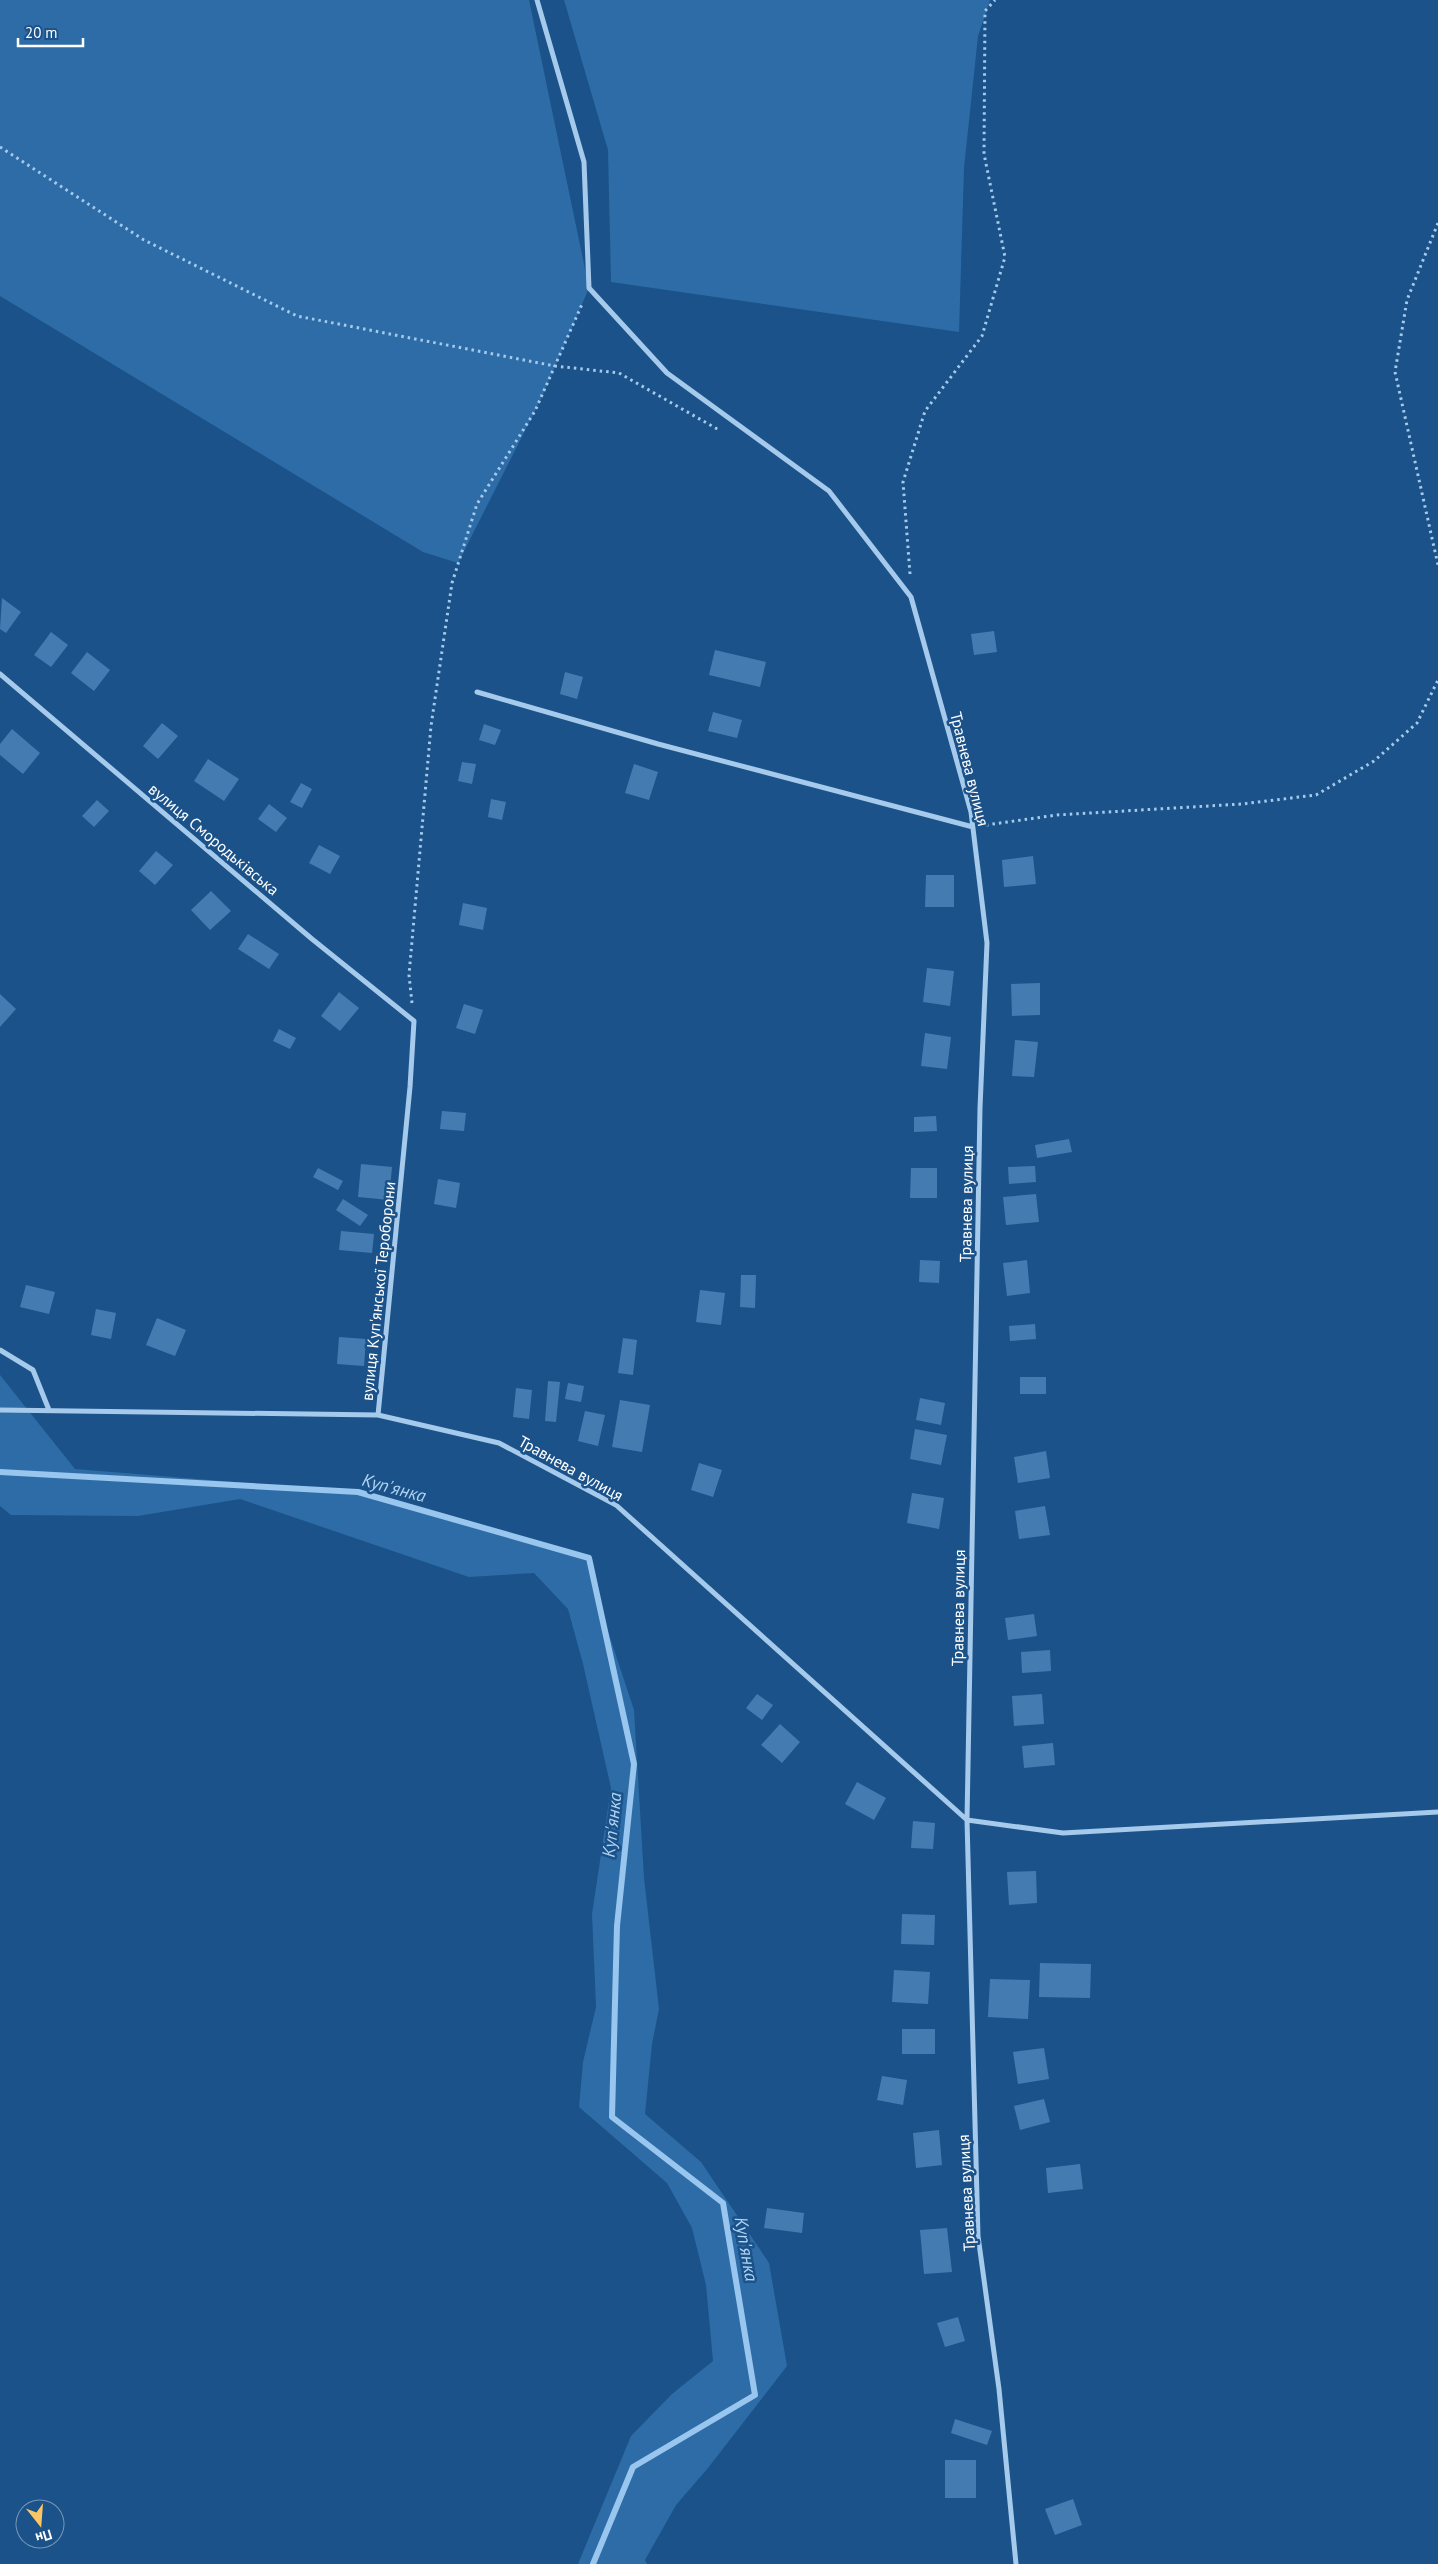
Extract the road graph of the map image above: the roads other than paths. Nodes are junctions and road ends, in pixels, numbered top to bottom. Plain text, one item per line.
1 (537, 0) edge
2 (0, 674) edge
3 (477, 692) dead end
4 (972, 826) junction
5 (414, 1021) joint
6 (0, 1350) edge
7 (0, 1410) edge
8 (49, 1410) junction
9 (378, 1414) junction
10 (1438, 1812) edge
11 (967, 1820) junction
12 (1016, 2564) edge

1 - 4 street, Травнева вулиця
2 - 5 street, вулиця Смородьківська
3 - 4 street
4 - 11 street, Травнева вулиця
5 - 9 street, вулиця Куп'янської Тероборони
6 - 8 street
7 - 8 street, вулиця Куп'янської Тероборони
8 - 9 street, вулиця Куп'янської Тероборони
9 - 11 street, Травнева вулиця
10 - 11 street
11 - 12 street, Травнева вулиця

